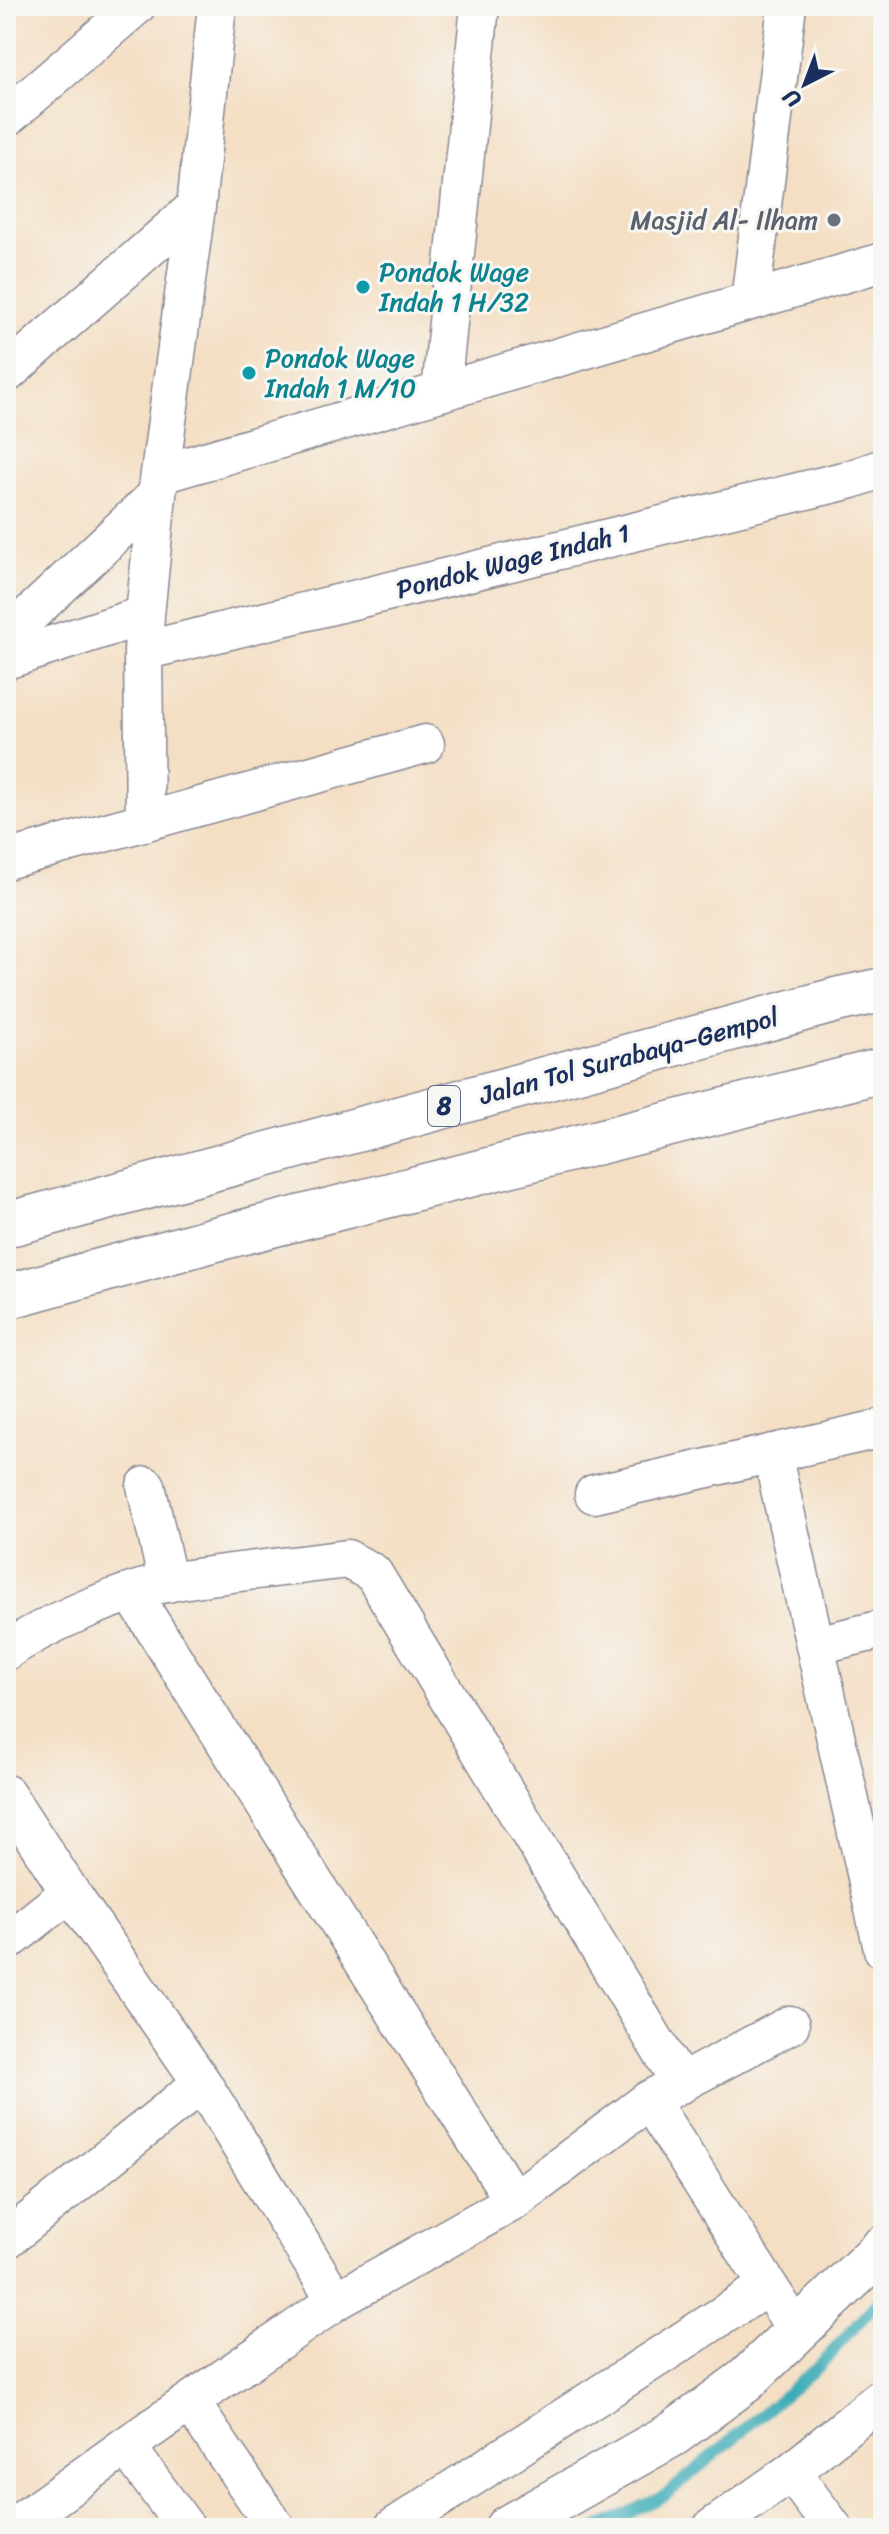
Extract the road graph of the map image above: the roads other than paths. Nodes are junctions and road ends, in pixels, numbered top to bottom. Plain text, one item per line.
1 (136, 6) edge
2 (217, 6) edge
3 (480, 6) edge
4 (787, 6) edge
5 (6, 118) edge
6 (196, 207) junction
7 (883, 262) edge
8 (750, 301) junction
9 (6, 374) edge
10 (441, 392) junction
11 (883, 468) edge
12 (159, 484) junction
13 (144, 633) junction
14 (6, 637) edge
15 (6, 660) edge
16 (425, 744) dead end
17 (145, 822) junction
18 (6, 860) edge
19 (883, 990) edge
20 (883, 1070) edge
21 (6, 1225) edge
22 (6, 1297) edge
23 (883, 1428) edge
24 (772, 1453) junction
25 (146, 1486) dead end
26 (594, 1494) dead end
27 (168, 1583) junction
28 (132, 1593) junction
29 (883, 1629) edge
30 (817, 1645) junction
31 (6, 1651) edge
32 (6, 1794) edge
33 (70, 1892) junction
34 (6, 1943) edge
35 (883, 1949) edge
36 (790, 2025) dead end
37 (202, 2083) junction
38 (665, 2092) junction
39 (514, 2201) junction
40 (6, 2240) edge
41 (883, 2248) edge
42 (768, 2286) junction
43 (336, 2301) junction
44 (797, 2331) junction
45 (883, 2397) edge
46 (190, 2402) junction
47 (126, 2446) junction
48 (791, 2472) junction
49 (12, 2528) edge
50 (186, 2528) edge
51 (276, 2528) edge
52 (393, 2528) edge
53 (507, 2528) edge
54 (712, 2528) edge
55 (833, 2528) edge

1 - 5 street
2 - 6 street
3 - 10 street
4 - 8 street
6 - 9 street
6 - 12 street
7 - 8 street
8 - 10 street
10 - 12 street
11 - 13 street, Pondok Wage Indah 1
12 - 13 street
12 - 14 street
13 - 15 street, Pondok Wage Indah 1
13 - 17 street
16 - 17 street
17 - 18 street
19 - 21 main road, Jalan Tol Surabaya–Gempol / 8
20 - 22 main road
23 - 24 street
24 - 26 street
24 - 30 street
25 - 27 street
27 - 28 street
27 - 38 street
28 - 31 street
28 - 39 street
29 - 30 street
30 - 35 street
32 - 33 street
33 - 34 street
33 - 37 street
36 - 38 street
37 - 40 street
37 - 43 street
38 - 39 street
38 - 42 street
39 - 43 street
41 - 44 main road
42 - 44 street
42 - 52 street
43 - 46 street
44 - 53 main road
45 - 48 street
46 - 47 street
46 - 51 street
47 - 49 street
47 - 50 street
48 - 54 street
48 - 55 street

